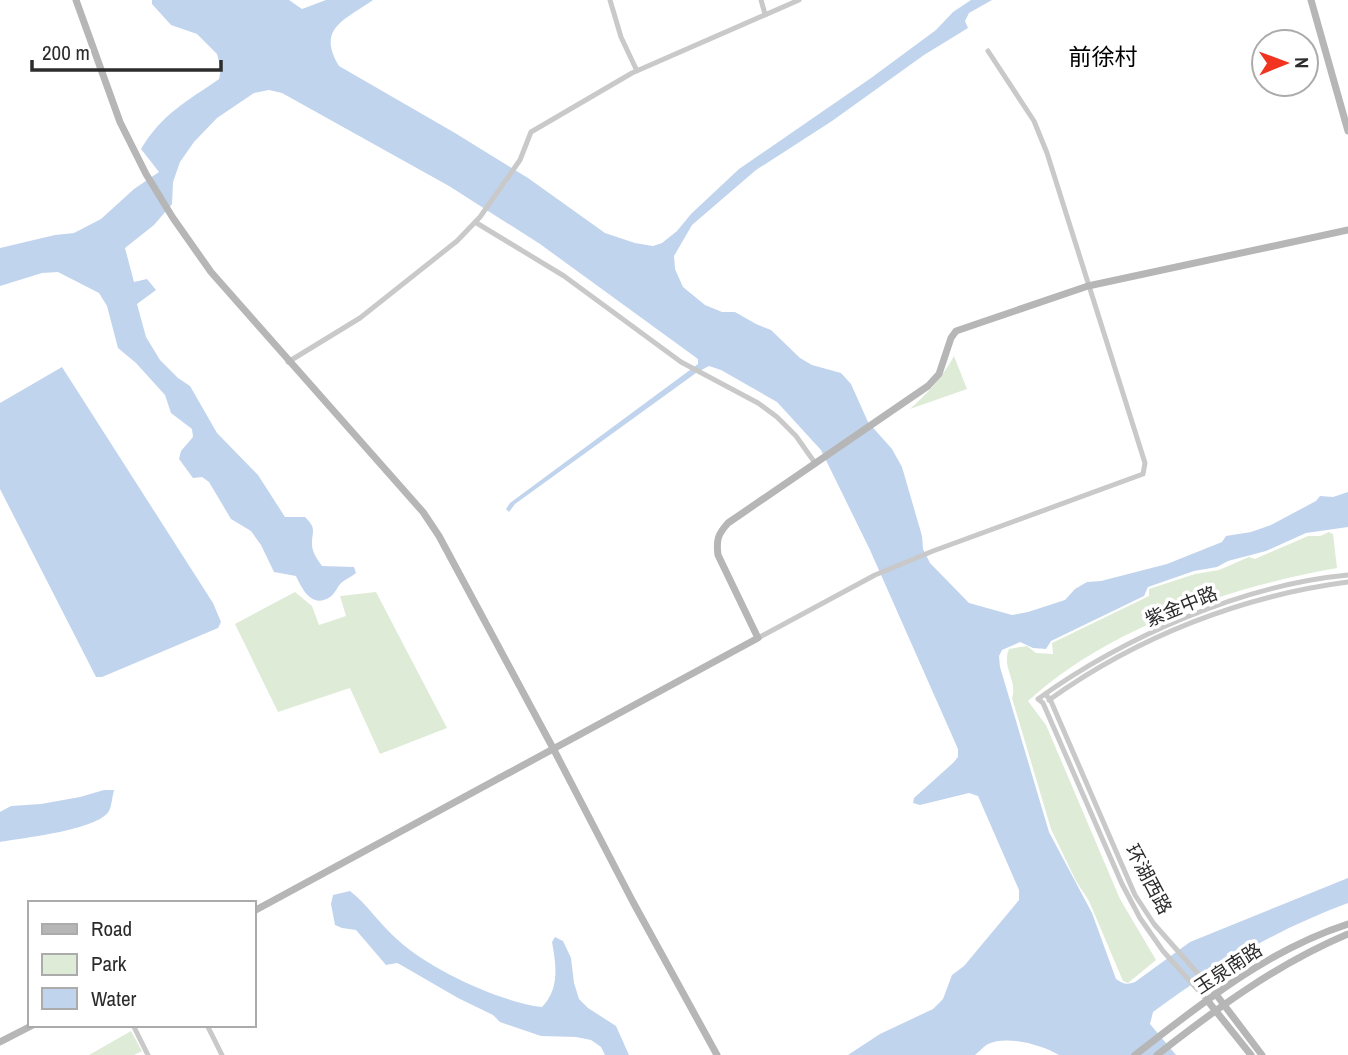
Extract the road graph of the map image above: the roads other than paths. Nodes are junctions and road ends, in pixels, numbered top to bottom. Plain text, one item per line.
1 (76, 0) edge
2 (610, 0) edge
3 (761, 0) edge
4 (799, 0) edge
5 (1311, 0) edge
6 (765, 14) junction
7 (988, 51) dead end
8 (637, 71) junction
9 (1348, 131) edge
10 (477, 219) junction
11 (1348, 230) edge
12 (1088, 286) junction
13 (288, 362) junction
14 (816, 463) junction
15 (1348, 575) edge
16 (1348, 582) edge
17 (758, 638) junction
18 (1048, 696) junction
19 (1041, 701) joint
20 (554, 750) junction
21 (256, 910) edge
22 (1348, 923) edge
23 (1348, 934) edge
24 (1215, 993) junction
25 (1207, 1000) junction
26 (1224, 1003) junction
27 (1216, 1009) junction
28 (29, 1027) edge
29 (133, 1027) edge
30 (208, 1027) edge
31 (0, 1042) edge
32 (148, 1055) edge
33 (222, 1055) edge
34 (717, 1055) edge
35 (1135, 1055) edge
36 (1157, 1055) edge
37 (1251, 1055) edge
38 (1262, 1055) edge

1 - 13 street
2 - 8 street
3 - 6 street
4 - 6 street
5 - 9 street
6 - 8 street
7 - 12 street
8 - 10 street
10 - 13 street
10 - 14 street
11 - 12 street
12 - 14 street
12 - 17 street
13 - 20 street
14 - 17 street
15 - 18 street, 紫金中路
16 - 18 street, 紫金中路
17 - 20 street
18 - 19 street, 紫金中路
18 - 24 street, 环湖西路
19 - 25 street, 环湖西路
20 - 21 street
20 - 34 street
22 - 24 street, 玉泉南路
23 - 26 street, 玉泉南路
24 - 25 street, 玉泉南路
24 - 26 street, 环湖西路
25 - 27 street, 环湖西路
25 - 35 street, 玉泉南路
26 - 27 street, 玉泉南路
26 - 38 street, 环湖西路
27 - 36 street, 玉泉南路
27 - 37 street, 环湖西路
28 - 31 street
29 - 32 street
30 - 33 street

